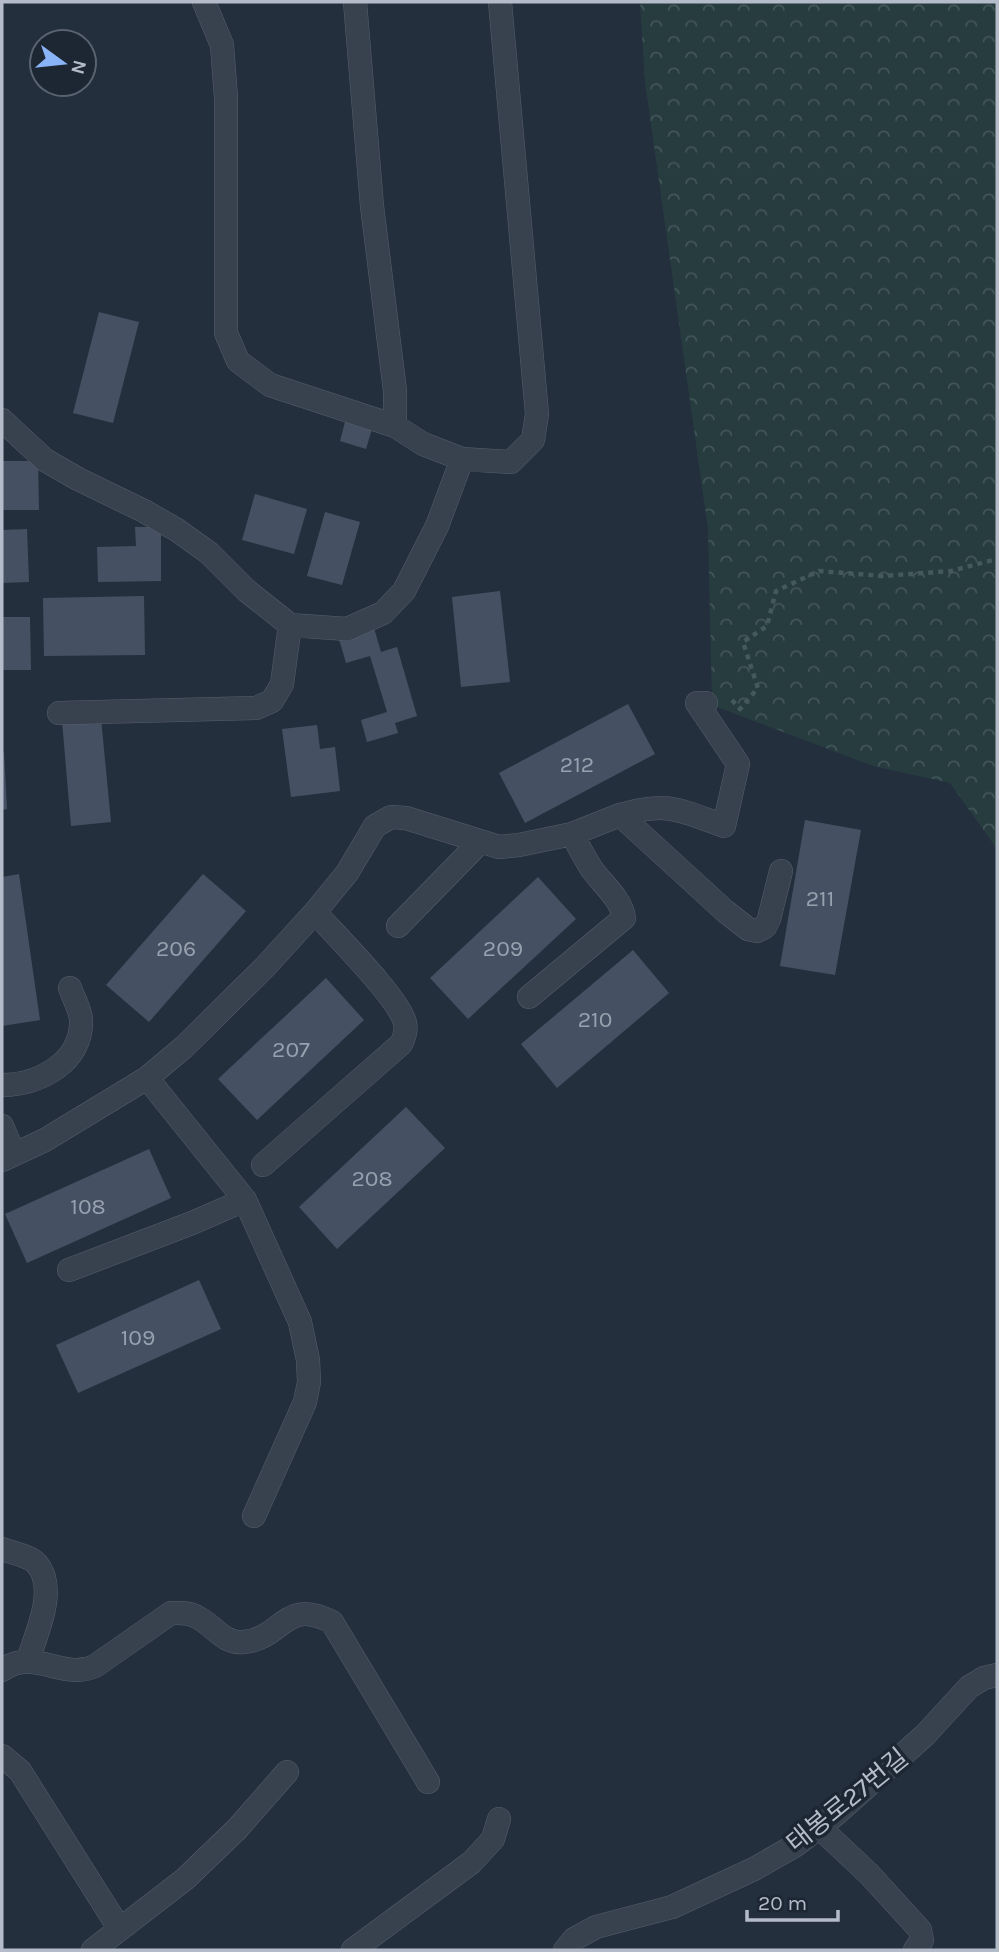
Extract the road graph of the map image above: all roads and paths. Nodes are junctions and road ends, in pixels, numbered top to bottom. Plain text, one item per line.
1 (204, 2) edge
2 (355, 2) edge
3 (500, 2) edge
4 (2, 420) edge
5 (395, 426) junction
6 (463, 459) junction
7 (997, 559) edge
8 (290, 625) junction
9 (715, 696) joint
10 (59, 713) dead end
11 (620, 815) junction
12 (572, 834) junction
13 (480, 842) junction
14 (781, 871) dead end
15 (315, 912) junction
16 (398, 926) dead end
17 (70, 988) dead end
18 (528, 997) dead end
19 (147, 1078) junction
20 (2, 1085) edge
21 (2, 1126) edge
22 (8, 1157) edge
23 (264, 1165) dead end
24 (245, 1200) junction
25 (69, 1270) dead end
26 (254, 1516) dead end
27 (2, 1549) edge
28 (28, 1660) junction
29 (2, 1670) edge
30 (997, 1675) edge
31 (2, 1756) edge
32 (287, 1772) dead end
33 (428, 1782) dead end
34 (499, 1819) dead end
35 (820, 1828) junction
36 (119, 1928) junction
37 (93, 1950) edge
38 (353, 1950) edge
39 (565, 1950) edge
40 (915, 1950) edge

1 - 5 street
2 - 5 street
3 - 6 street
4 - 8 street
5 - 6 street
6 - 8 street
7 - 9 path
8 - 10 street
9 - 11 street
11 - 12 street
11 - 14 street
12 - 13 street
12 - 18 street
13 - 15 street
13 - 16 street
15 - 19 street
15 - 23 street
17 - 20 street
19 - 22 street
19 - 24 street
21 - 22 street
24 - 25 street
24 - 26 street
27 - 28 street
28 - 29 street
28 - 33 street
30 - 35 street, 태봉로27번길
31 - 36 street
32 - 36 street
34 - 38 street
35 - 39 street, 태봉로27번길
35 - 40 street
36 - 37 street

